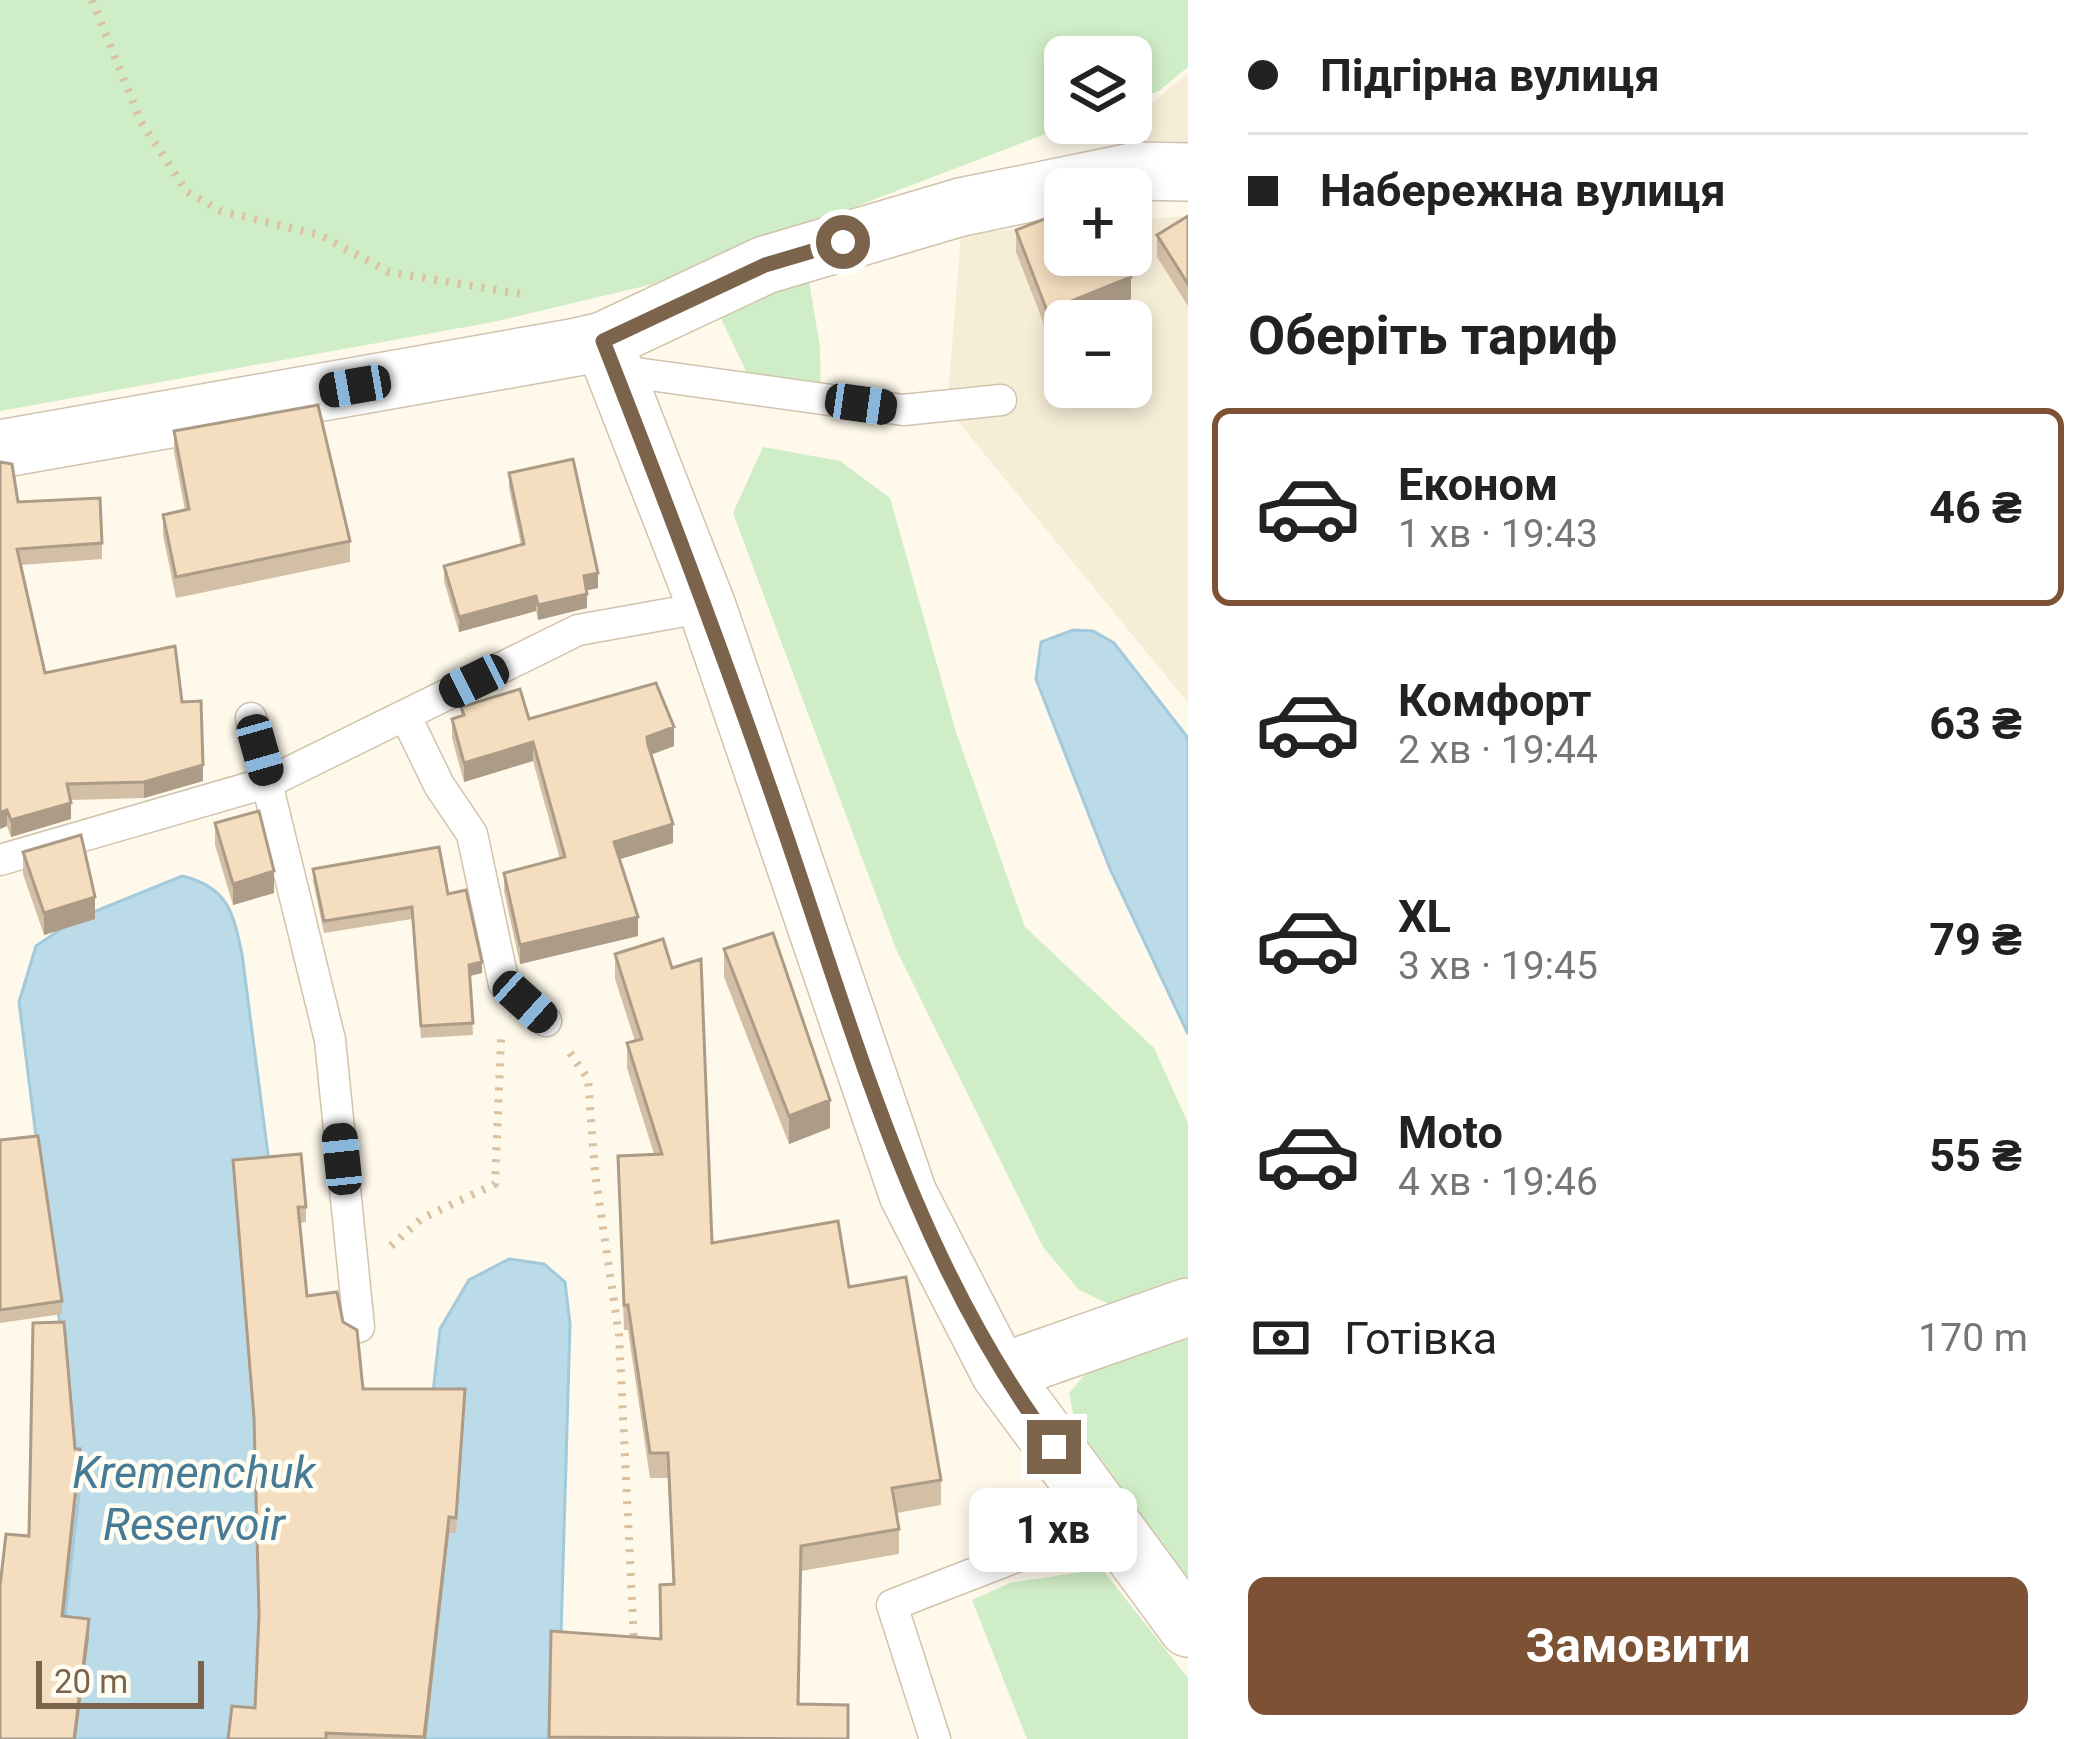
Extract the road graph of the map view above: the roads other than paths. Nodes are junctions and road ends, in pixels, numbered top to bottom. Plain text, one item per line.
1 (1188, 172) edge
2 (598, 352) junction
3 (1001, 400) dead end
4 (0, 449) edge
5 (707, 607) junction
6 (405, 715) junction
7 (251, 718) dead end
8 (269, 782) junction
9 (0, 860) edge
10 (546, 1021) road end
11 (1188, 1307) edge
12 (359, 1327) edge
13 (1000, 1373) junction
14 (1109, 1521) junction
15 (1188, 1628) edge
16 (935, 1739) edge

1 - 2 street
2 - 3 lane
2 - 4 street
2 - 5 street
5 - 6 lane
5 - 13 street
6 - 8 lane
6 - 10 lane
7 - 8 lane
8 - 9 lane
8 - 12 lane
11 - 13 street
13 - 14 street
14 - 15 street
14 - 16 lane

